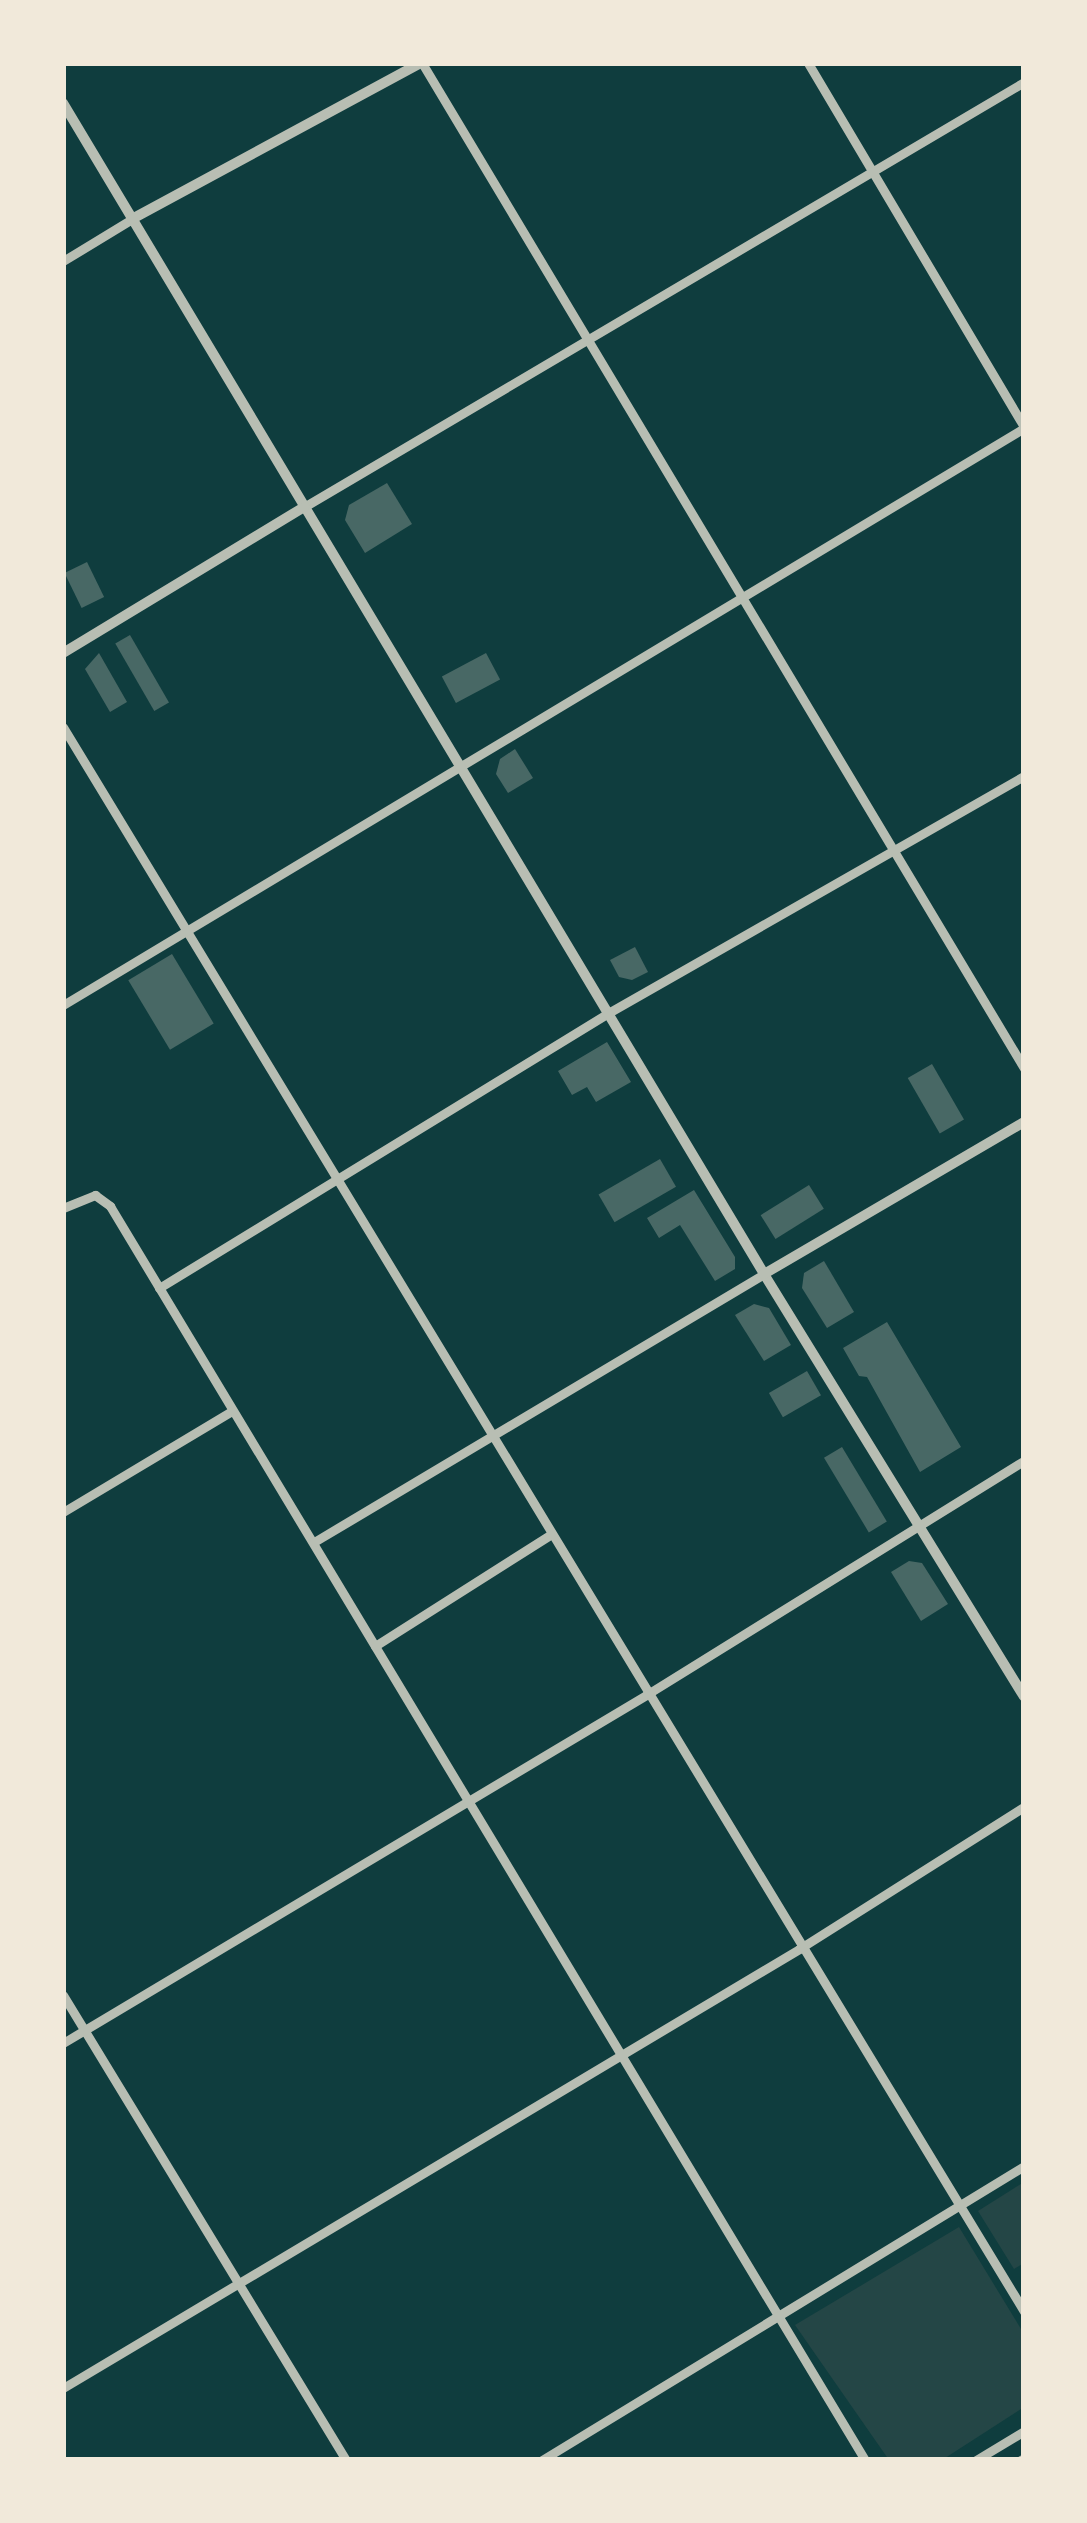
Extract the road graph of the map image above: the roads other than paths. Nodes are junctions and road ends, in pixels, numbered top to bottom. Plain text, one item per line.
1 (421, 63) edge
2 (808, 63) edge
3 (1024, 82) edge
4 (63, 103) edge
5 (873, 170) junction
6 (132, 219) junction
7 (63, 261) edge
8 (590, 338) junction
9 (1024, 428) edge
10 (304, 507) junction
11 (744, 596) junction
12 (63, 652) edge
13 (63, 728) edge
14 (461, 764) junction
15 (1024, 776) edge
16 (895, 849) junction
17 (185, 933) junction
18 (63, 1005) edge
19 (610, 1012) junction
20 (1024, 1068) edge
21 (1024, 1122) edge
22 (340, 1178) junction
23 (63, 1208) edge
24 (764, 1274) junction
25 (159, 1288) junction
26 (232, 1411) junction
27 (491, 1437) junction
28 (1024, 1461) edge
29 (63, 1512) edge
30 (919, 1525) junction
31 (550, 1534) junction
32 (314, 1543) junction
33 (375, 1646) junction
34 (646, 1696) junction
35 (1024, 1696) edge
36 (468, 1803) junction
37 (1024, 1807) edge
38 (800, 1948) junction
39 (63, 1995) edge
40 (84, 2031) junction
41 (63, 2043) edge
42 (621, 2055) junction
43 (1024, 2166) edge
44 (958, 2206) junction
45 (239, 2284) junction
46 (1024, 2311) edge
47 (776, 2317) junction
48 (63, 2388) edge
49 (1024, 2431) edge
50 (346, 2460) edge
51 (542, 2460) edge
52 (865, 2460) edge
53 (976, 2460) edge

1 - 6 street
1 - 8 street
2 - 5 street
3 - 5 street
4 - 6 street
5 - 8 street
5 - 9 street
6 - 7 street
6 - 10 street
8 - 10 street
8 - 11 street
9 - 11 street
10 - 12 street
10 - 14 street
11 - 14 street
11 - 16 street
13 - 17 street
14 - 17 street
14 - 19 street
15 - 16 street
16 - 19 street
16 - 20 street
17 - 18 street
17 - 22 street
19 - 22 street
19 - 24 street
21 - 24 street
22 - 25 street
22 - 27 street
23 - 25 street
24 - 27 street
24 - 30 street
25 - 26 street
26 - 29 street
26 - 32 street
27 - 31 street
27 - 32 street
28 - 30 street
30 - 34 street
30 - 35 street
31 - 33 street
31 - 34 street
32 - 33 street
33 - 36 street
34 - 36 street
34 - 38 street
36 - 40 street
36 - 42 street
37 - 38 street
38 - 42 street
38 - 44 street
39 - 40 street
40 - 41 street
40 - 45 street
42 - 45 street
42 - 47 street
43 - 44 street
44 - 46 street
44 - 47 street
45 - 48 street
45 - 50 street
47 - 51 street
47 - 52 street
49 - 53 street

